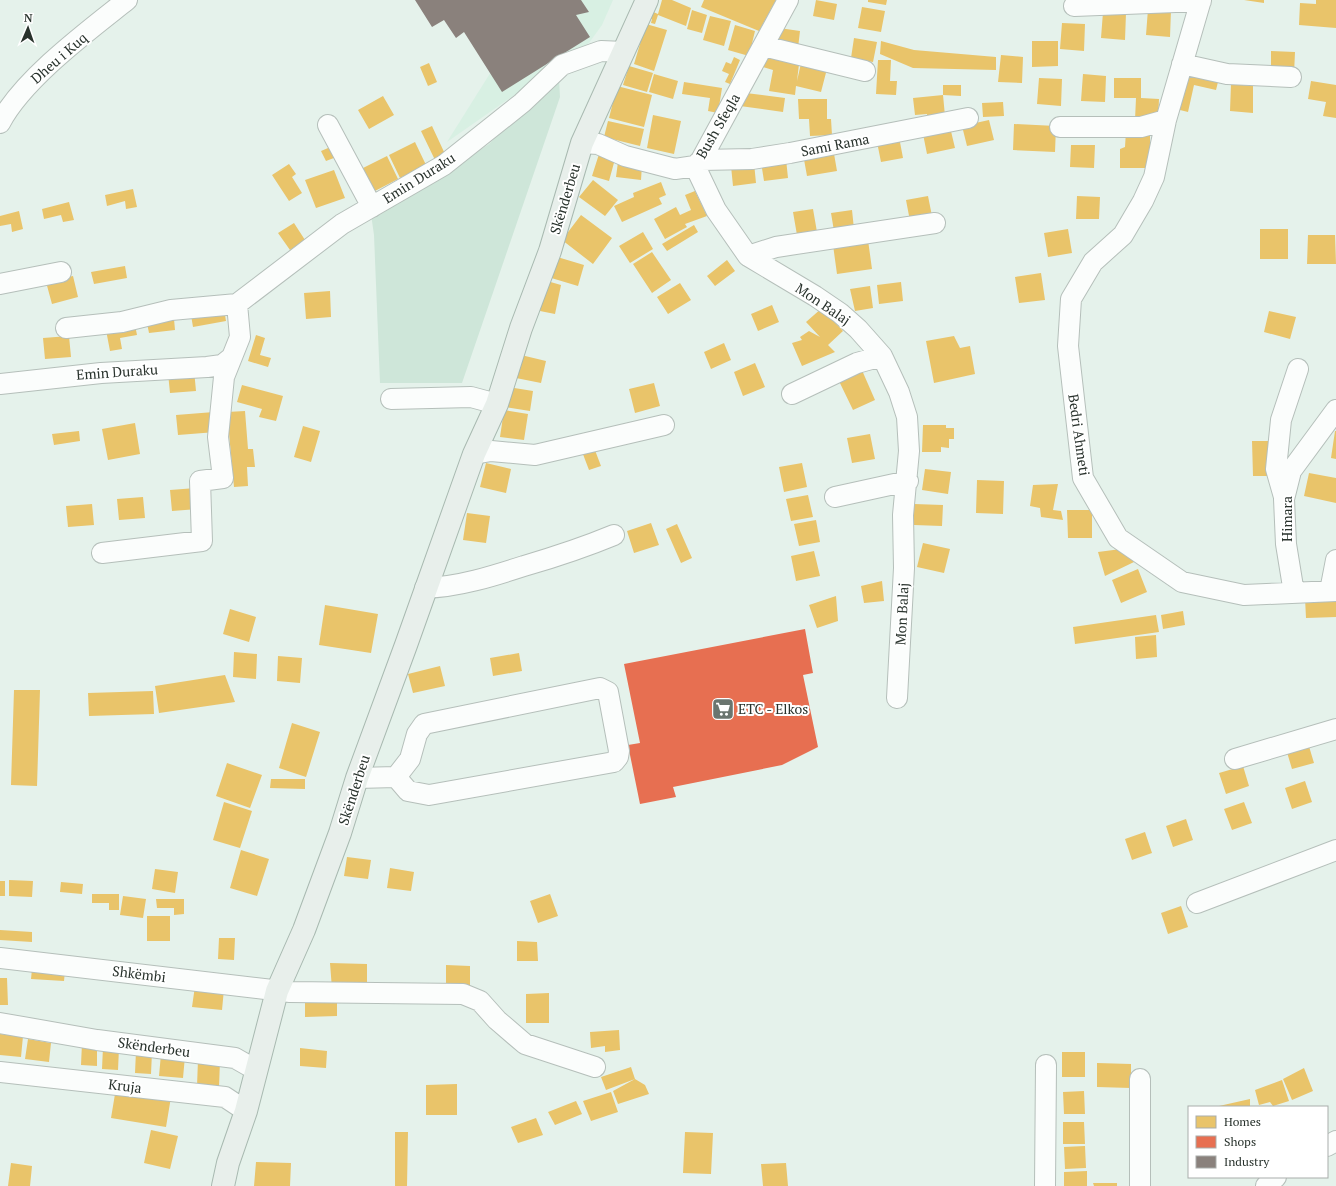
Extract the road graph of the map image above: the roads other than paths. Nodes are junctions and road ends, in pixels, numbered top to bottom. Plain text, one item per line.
1 (127, 0) edge
2 (647, 0) edge
3 (788, 0) edge
4 (1201, 0) edge
5 (1074, 6) dead end
6 (763, 46) junction
7 (624, 52) junction
8 (1182, 64) junction
9 (865, 71) dead end
10 (1291, 77) dead end
11 (968, 118) dead end
12 (1166, 120) junction
13 (0, 123) edge
14 (328, 125) dead end
15 (1060, 127) dead end
16 (582, 143) junction
17 (698, 163) junction
18 (372, 207) junction
19 (935, 223) dead end
20 (748, 256) junction
21 (61, 272) dead end
22 (0, 284) edge
23 (237, 304) junction
24 (66, 328) dead end
25 (882, 356) junction
26 (232, 357) junction
27 (1298, 369) dead end
28 (0, 384) edge
29 (792, 394) dead end
30 (391, 399) dead end
31 (497, 404) junction
32 (1336, 410) edge
33 (664, 425) dead end
34 (474, 454) junction
35 (908, 481) junction
36 (835, 497) dead end
37 (1284, 499) junction
38 (614, 535) dead end
39 (102, 553) dead end
40 (1336, 560) edge
41 (426, 588) junction
42 (1333, 591) edge
43 (1294, 593) junction
44 (897, 698) dead end
45 (1336, 729) edge
46 (1235, 759) dead end
47 (396, 777) junction
48 (357, 778) junction
49 (1336, 850) edge
50 (1197, 903) dead end
51 (0, 958) edge
52 (277, 991) junction
53 (0, 1023) edge
54 (1046, 1066) dead end
55 (595, 1067) dead end
56 (256, 1070) junction
57 (0, 1072) edge
58 (1140, 1080) dead end
59 (246, 1111) junction
60 (1275, 1178) edge
61 (223, 1186) edge
62 (1045, 1186) edge
63 (1140, 1186) edge
64 (1266, 1186) edge

1 - 13 street, Dheu i Kuq
2 - 7 main road, Skënderbeu
3 - 6 street, Bush Sfeqla
4 - 5 street
4 - 8 street, Bedri Ahmeti
6 - 9 street
6 - 17 street, Bush Sfeqla
7 - 16 main road, Skënderbeu
7 - 18 street, Emin Duraku
8 - 10 street
8 - 12 street, Bedri Ahmeti
11 - 17 street, Sami Rama
12 - 15 street
12 - 43 street, Bedri Ahmeti
14 - 18 street
16 - 17 street, Bush Sfeqla
16 - 31 main road, Skënderbeu
17 - 20 street, Mon Balaj
18 - 23 street, Emin Duraku
19 - 20 street
20 - 25 street, Mon Balaj
21 - 22 street
23 - 24 street
23 - 26 street
25 - 29 street
25 - 35 street, Mon Balaj
26 - 28 street, Emin Duraku
26 - 39 street
27 - 37 street
30 - 31 street
31 - 34 main road, Skënderbeu
32 - 37 street, Himara
33 - 34 street
34 - 41 main road, Skënderbeu
35 - 36 street
35 - 44 street, Mon Balaj
37 - 43 street, Himara
38 - 41 street
40 - 42 street
41 - 48 main road, Skënderbeu
42 - 43 street, Bedri Ahmeti
45 - 46 street
47 - 47 street
47 - 48 street
48 - 52 main road, Skënderbeu
49 - 50 street
51 - 52 street, Shkëmbi
52 - 55 street
52 - 56 main road, Skënderbeu
53 - 56 street, Skënderbeu
54 - 62 street
56 - 59 main road, Skënderbeu
57 - 59 street, Kruja
58 - 63 street
59 - 61 main road, Skënderbeu
60 - 64 street

